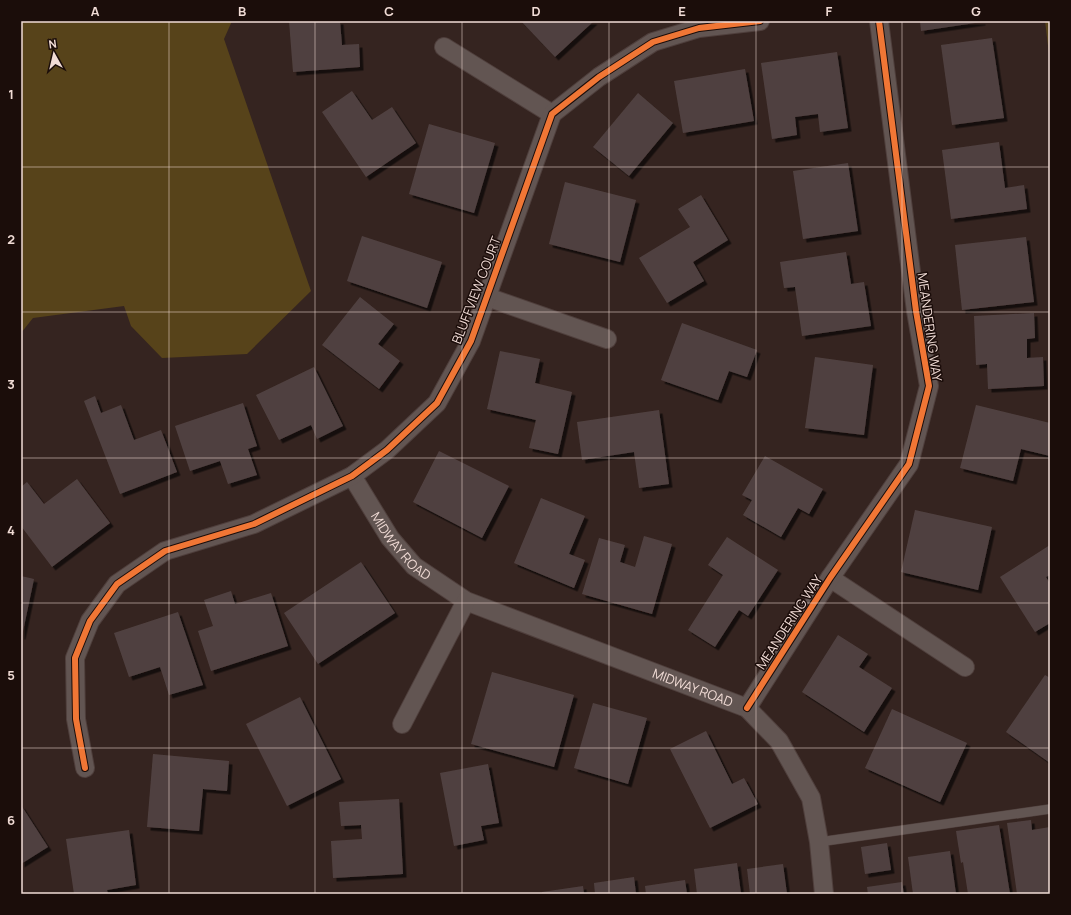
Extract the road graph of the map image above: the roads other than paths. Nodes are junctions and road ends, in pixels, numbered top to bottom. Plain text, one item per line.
1 (760, 21) edge
2 (879, 21) edge
3 (444, 47) dead end
4 (552, 114) junction
5 (487, 297) junction
6 (607, 340) dead end
7 (352, 476) junction
8 (830, 578) junction
9 (466, 601) junction
10 (965, 666) dead end
11 (747, 708) junction
12 (402, 724) dead end
13 (85, 768) dead end
14 (1050, 809) edge
15 (818, 842) junction
16 (824, 894) edge

1 - 4 street
2 - 8 street, MEANDERING WAY
3 - 4 street
4 - 5 street, BLUFFVIEW COURT
5 - 6 street, BLUFFVIEW COURT
5 - 7 street, BLUFFVIEW COURT
7 - 9 street, MIDWAY ROAD
7 - 13 street, BLUFFVIEW COURT
8 - 10 street, MEANDERING WAY
8 - 11 street, MEANDERING WAY
9 - 11 street, MIDWAY ROAD
9 - 12 street
11 - 15 street, MIDWAY ROAD
14 - 15 lane
15 - 16 street, MIDWAY ROAD

